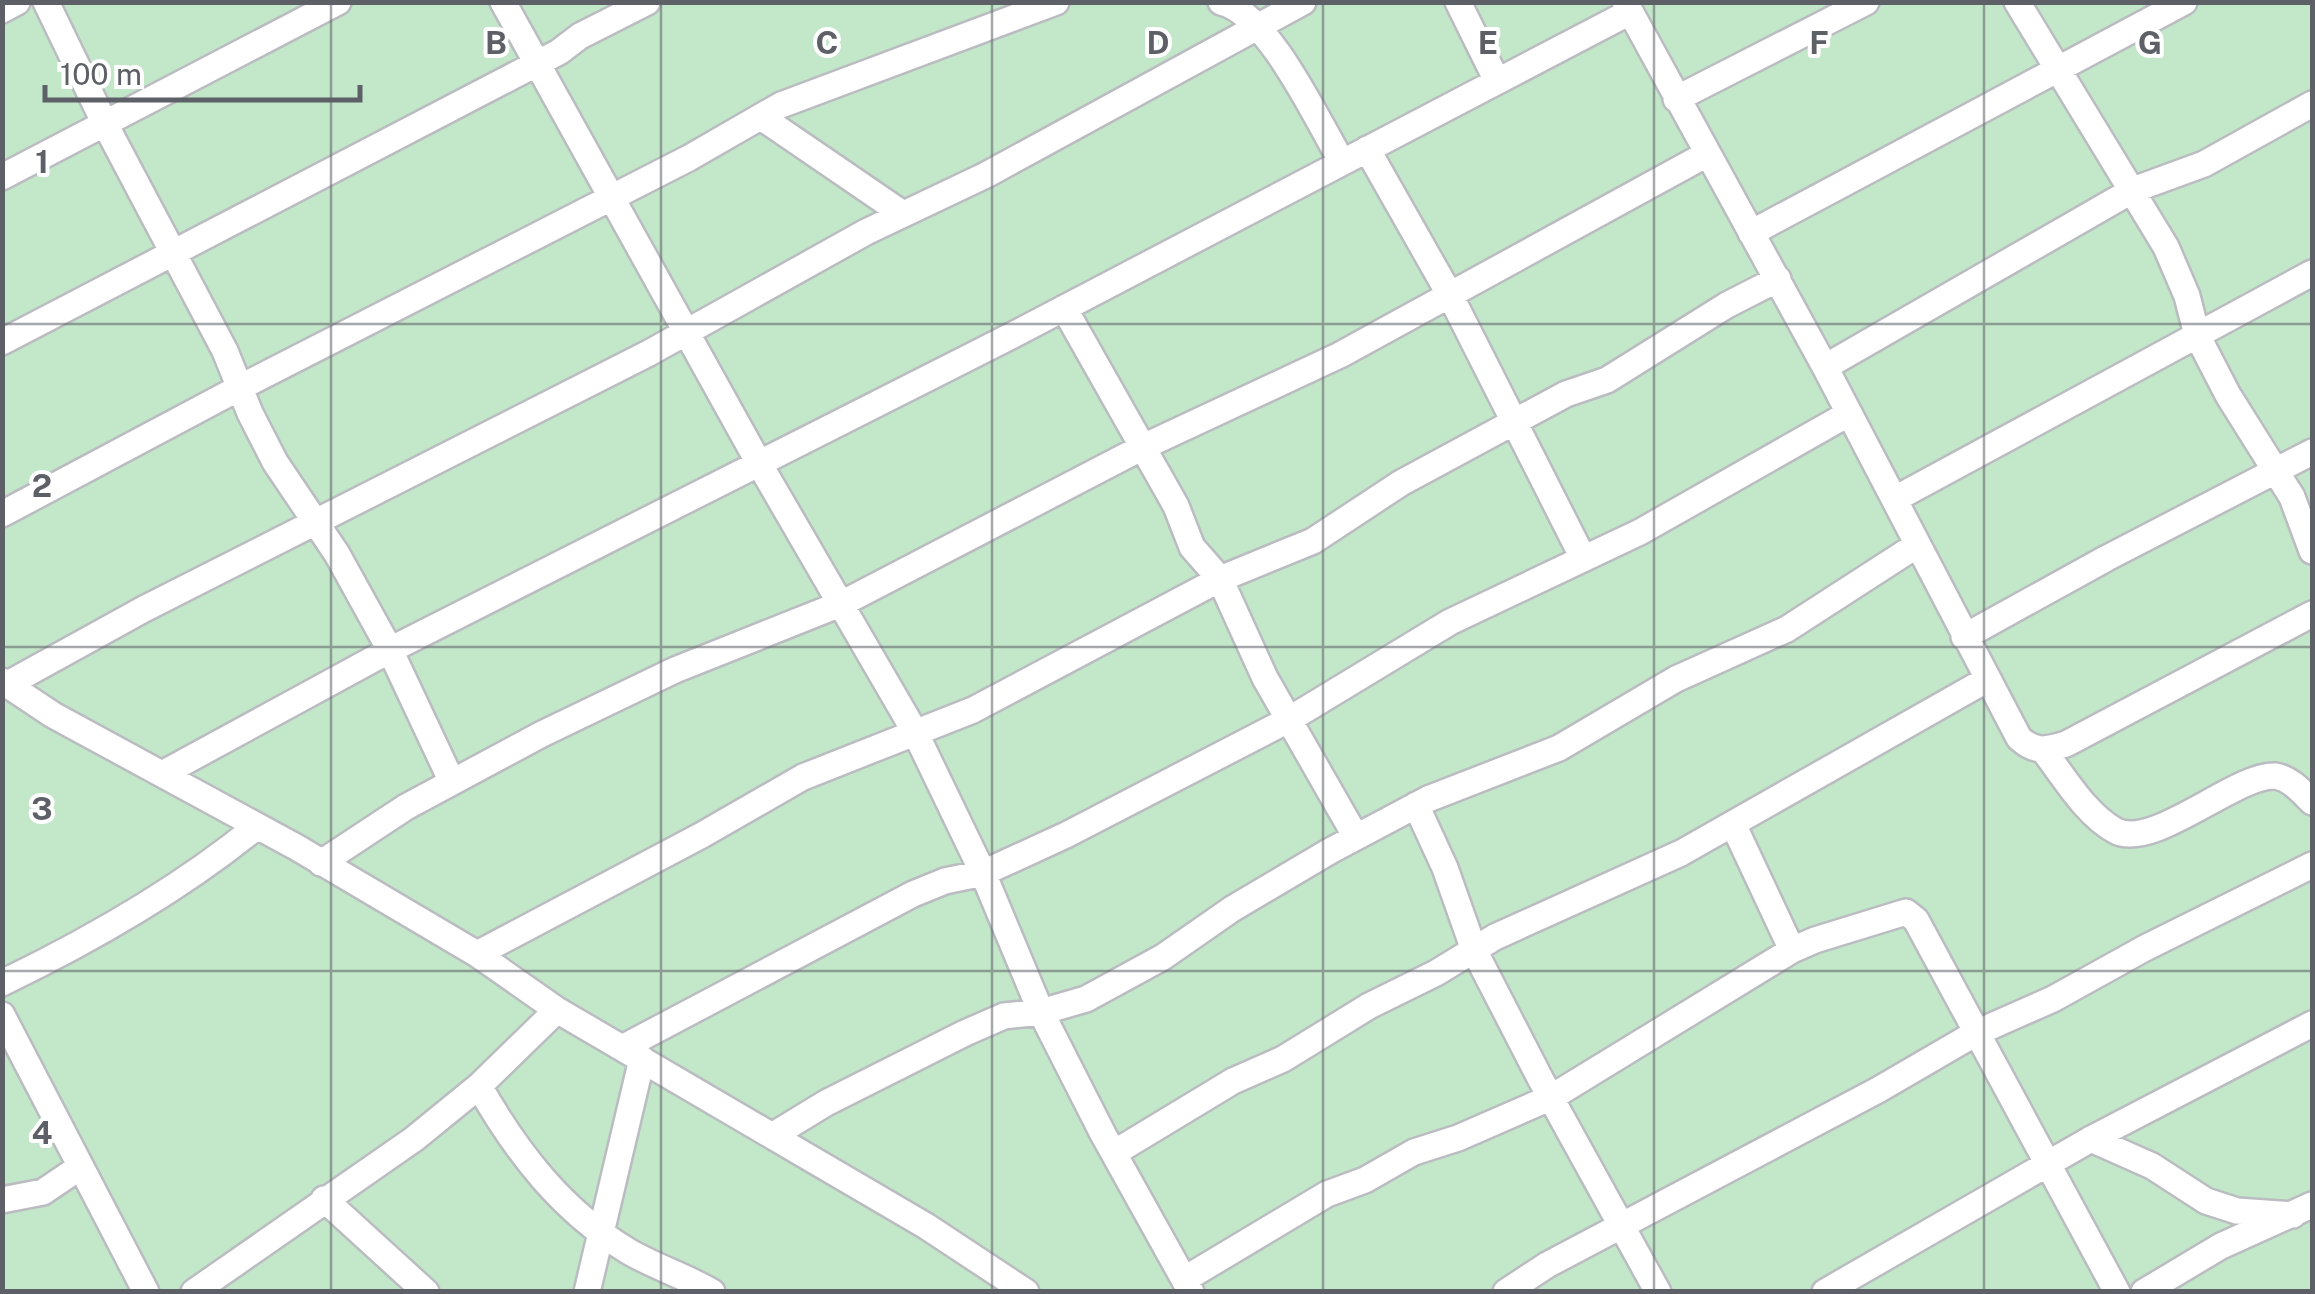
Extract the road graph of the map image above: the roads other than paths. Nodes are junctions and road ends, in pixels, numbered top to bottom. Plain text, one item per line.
1 (16, 2) edge
2 (46, 2) edge
3 (338, 2) edge
4 (503, 2) edge
5 (647, 2) edge
6 (1056, 2) edge
7 (1221, 2) edge
8 (1303, 2) edge
9 (1458, 2) edge
10 (1866, 2) edge
11 (2018, 2) edge
12 (2184, 2) edge
13 (1627, 7) edge
14 (2, 10) edge
15 (1258, 24) junction
16 (538, 62) junction
17 (2060, 70) junction
18 (1497, 80) junction
19 (1676, 99) junction
20 (2312, 104) edge
21 (760, 117) junction
22 (105, 124) junction
23 (1368, 149) junction
24 (1707, 154) junction
25 (1342, 162) junction
26 (2, 176) edge
27 (2133, 190) junction
28 (613, 196) junction
29 (903, 214) junction
30 (1751, 233) junction
31 (173, 254) junction
32 (2312, 272) edge
33 (1778, 279) junction
34 (1451, 297) junction
35 (1064, 308) junction
36 (686, 330) junction
37 (2198, 335) junction
38 (2, 342) edge
39 (1824, 367) junction
40 (239, 388) junction
41 (1848, 414) junction
42 (1512, 422) junction
43 (1144, 447) junction
44 (2312, 452) edge
45 (760, 464) junction
46 (2276, 468) junction
47 (1894, 499) junction
48 (2, 514) edge
49 (317, 524) junction
50 (1917, 544) junction
51 (2312, 551) edge
52 (1583, 558) junction
53 (1220, 579) junction
54 (843, 603) junction
55 (2312, 614) edge
56 (1964, 637) junction
57 (390, 650) junction
58 (1986, 680) junction
59 (5, 683) edge
60 (1290, 719) junction
61 (915, 732) junction
62 (2044, 751) junction
63 (164, 773) junction
64 (452, 782) junction
65 (2312, 802) edge
66 (1416, 805) junction
67 (1733, 824) junction
68 (256, 827) junction
69 (1356, 837) junction
70 (321, 863) junction
71 (2312, 864) edge
72 (983, 873) junction
73 (1474, 950) junction
74 (1792, 950) junction
75 (477, 954) junction
76 (2, 982) edge
77 (557, 1010) junction
78 (1041, 1012) junction
79 (2312, 1024) edge
80 (5, 1025) edge
81 (1976, 1033) junction
82 (632, 1054) junction
83 (479, 1086) junction
84 (1552, 1098) junction
85 (772, 1136) junction
86 (2091, 1139) junction
87 (1114, 1153) junction
88 (2048, 1164) junction
89 (80, 1166) junction
90 (324, 1199) junction
91 (2, 1200) edge
92 (2303, 1210) edge
93 (1622, 1225) junction
94 (600, 1232) junction
95 (1188, 1285) edge
96 (146, 1292) edge
97 (194, 1292) edge
98 (426, 1292) edge
99 (587, 1292) edge
100 (712, 1292) edge
101 (1026, 1292) edge
102 (1506, 1292) edge
103 (1658, 1292) edge
104 (1825, 1292) edge
105 (2117, 1292) edge
106 (2144, 1292) edge

1 - 14 street
2 - 22 street
3 - 22 street
4 - 16 street
5 - 16 street
6 - 21 street
7 - 15 street
8 - 15 street
9 - 18 street
10 - 19 street
11 - 17 street
12 - 17 street
13 - 18 street
13 - 19 street
15 - 25 street
15 - 29 street
16 - 28 street
16 - 31 street
17 - 27 street
17 - 30 street
18 - 23 street
19 - 24 street
20 - 27 street
21 - 28 street
21 - 29 street
22 - 26 street
22 - 31 street
23 - 25 street
23 - 34 street
24 - 30 street
24 - 34 street
25 - 35 street
27 - 37 street
27 - 39 street
28 - 36 street
28 - 40 street
29 - 36 street
30 - 33 street
31 - 38 street
31 - 40 street
32 - 37 street
33 - 39 street
33 - 42 street
34 - 42 street
34 - 43 street
35 - 43 street
35 - 45 street
36 - 45 street
36 - 49 street
37 - 46 street
37 - 47 street
39 - 41 street
40 - 48 street
40 - 49 street
41 - 47 street
41 - 52 street
42 - 52 street
42 - 53 street
43 - 53 street
43 - 54 street
44 - 46 street
45 - 54 street
45 - 57 street
46 - 51 street
46 - 56 street
47 - 50 street
49 - 57 street
49 - 59 street
50 - 56 street
50 - 66 street
52 - 60 street
53 - 60 street
53 - 61 street
54 - 61 street
54 - 64 street
55 - 62 street
56 - 58 street
57 - 63 street
57 - 64 street
58 - 62 street
58 - 67 street
59 - 63 street
60 - 69 street
60 - 72 street
61 - 72 street
61 - 75 street
62 - 65 street
63 - 68 street
64 - 70 street
66 - 69 street
66 - 73 street
67 - 73 street
67 - 74 street
68 - 70 street
68 - 76 street
69 - 78 street
70 - 75 street
71 - 81 street
72 - 78 street
72 - 82 street
73 - 84 street
73 - 87 street
74 - 81 street
74 - 84 street
75 - 77 street
77 - 82 street
77 - 83 street
78 - 85 street
78 - 87 street
79 - 86 street
80 - 89 street
81 - 88 street
81 - 93 street
82 - 85 street
82 - 94 street
83 - 90 street
83 - 94 street
84 - 93 street
84 - 95 street
85 - 101 street
86 - 88 street
86 - 92 street
87 - 95 street
88 - 104 street
88 - 105 street
89 - 91 street
89 - 96 street
90 - 97 street
90 - 98 street
92 - 106 street
93 - 102 street
93 - 103 street
94 - 99 street
94 - 100 street

